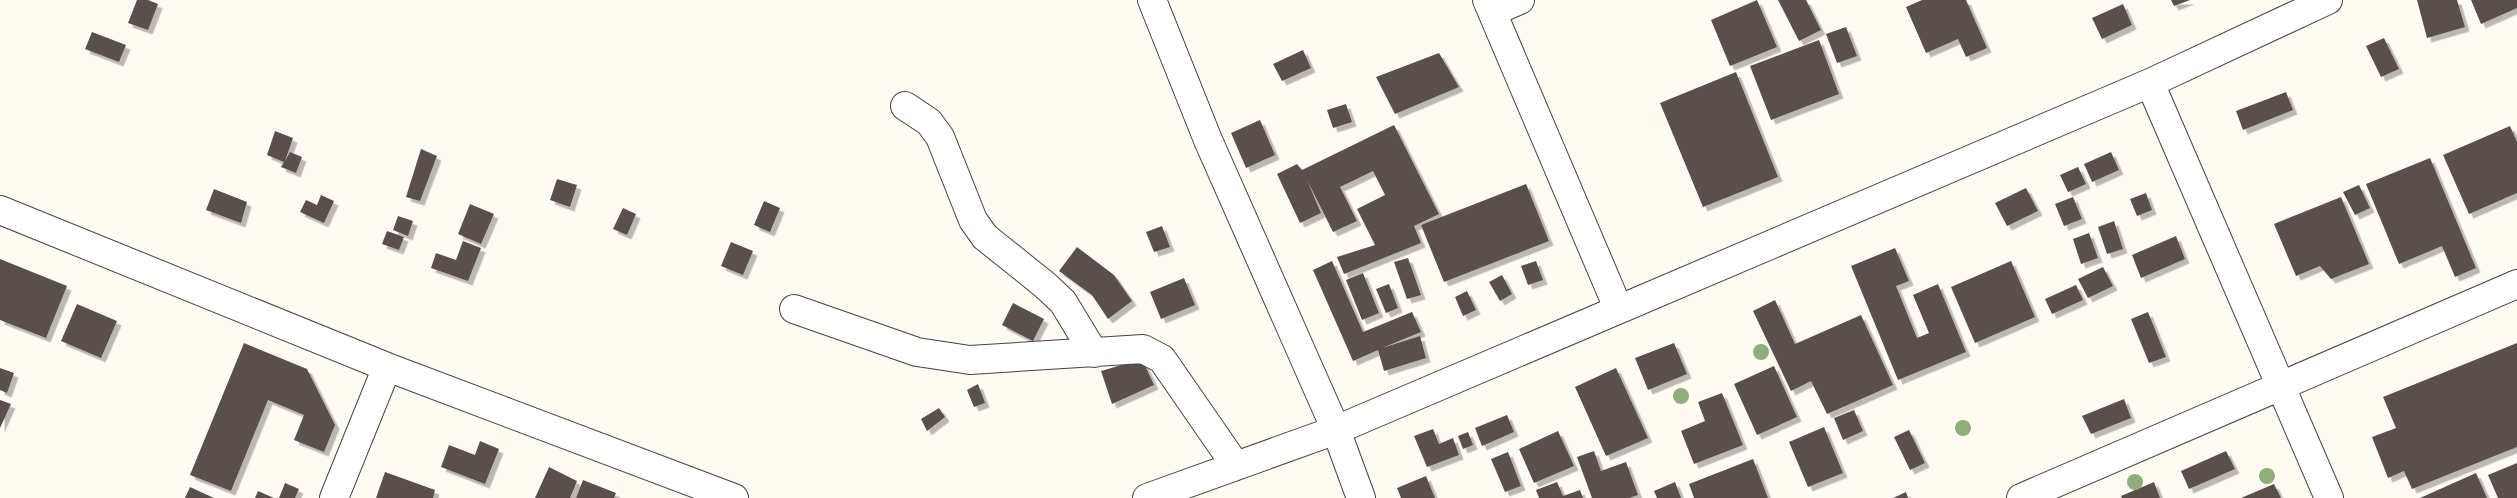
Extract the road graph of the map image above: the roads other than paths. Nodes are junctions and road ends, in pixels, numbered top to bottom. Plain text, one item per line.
1 (1152, 0) edge
2 (1520, 0) edge
3 (2328, 0) edge
4 (1490, 6) edge
5 (2150, 83) junction
6 (905, 106) dead end
7 (0, 210) edge
8 (2517, 284) edge
9 (1618, 308) junction
10 (794, 309) dead end
11 (1094, 353) junction
12 (387, 367) junction
13 (2280, 388) junction
14 (1336, 430) junction
15 (1236, 466) junction
16 (334, 498) edge
17 (734, 498) edge
18 (1147, 498) edge
19 (1361, 498) edge
20 (2021, 498) edge
21 (2328, 498) edge

1 - 14 street
2 - 4 street
3 - 5 street
4 - 9 street
5 - 9 street
5 - 13 street
6 - 11 street
7 - 12 street
8 - 13 street
9 - 14 street
10 - 11 street
11 - 15 street
12 - 16 street
12 - 17 street
13 - 20 street
13 - 21 street
14 - 15 street
14 - 19 street
15 - 18 street

